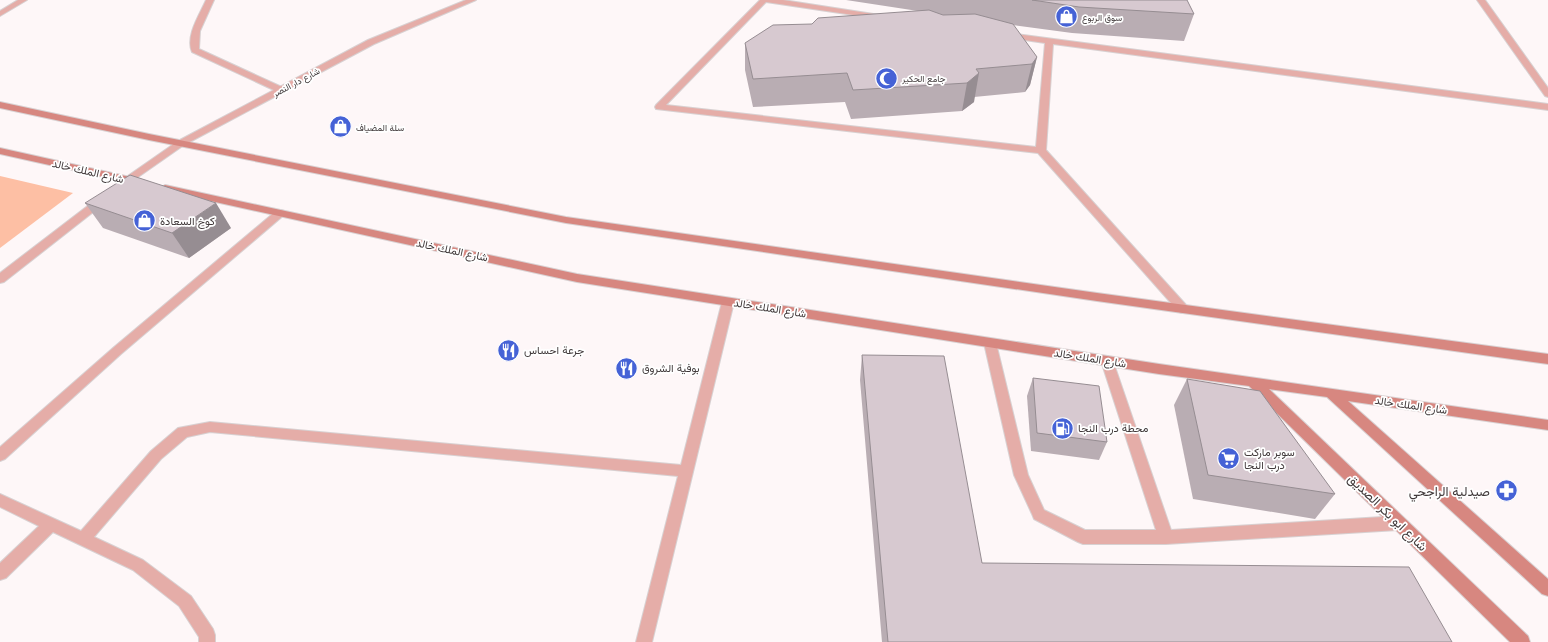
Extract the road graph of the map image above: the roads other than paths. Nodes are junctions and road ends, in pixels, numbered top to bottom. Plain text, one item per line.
1 (23, 0) edge
2 (210, 0) edge
3 (472, 0) edge
4 (764, 0) edge
5 (768, 0) edge
6 (1481, 0) edge
7 (0, 14) edge
8 (885, 17) edge
9 (1002, 34) edge
10 (1049, 42) junction
11 (281, 90) junction
12 (1548, 94) edge
13 (0, 105) edge
14 (1548, 107) edge
15 (181, 143) junction
16 (1041, 150) junction
17 (0, 152) edge
18 (127, 180) junction
19 (280, 213) junction
20 (0, 279) edge
21 (728, 302) junction
22 (1183, 309) junction
23 (990, 343) junction
24 (1548, 359) edge
25 (1107, 361) junction
26 (1254, 383) junction
27 (1331, 393) junction
28 (1548, 425) edge
29 (0, 455) edge
30 (686, 471) junction
31 (0, 500) edge
32 (1398, 522) junction
33 (51, 524) junction
34 (1166, 537) junction
35 (84, 538) junction
36 (0, 573) edge
37 (1548, 589) edge
38 (207, 642) edge
39 (644, 642) edge
40 (1522, 642) edge

1 - 7 street
2 - 11 street
3 - 11 street, شارع دار النصر
4 - 16 street
5 - 8 street
6 - 12 street
9 - 10 street
10 - 14 street
10 - 16 street
11 - 15 street, شارع دار النصر
13 - 15 main road
15 - 18 street, شارع دار النصر
15 - 22 main road
16 - 22 street
17 - 18 main road, شارع الملك خالد
18 - 19 main road, شارع الملك خالد
18 - 20 street, شارع دار النصر
19 - 21 main road, شارع الملك خالد
19 - 29 street
21 - 23 main road, شارع الملك خالد
21 - 30 street
22 - 24 main road
23 - 25 main road, شارع الملك خالد
23 - 34 street
25 - 26 main road, شارع الملك خالد
25 - 34 street
26 - 27 main road, شارع الملك خالد
26 - 32 main road, شارع ابو بكر الصديق
27 - 28 main road, شارع الملك خالد
27 - 37 main road
30 - 35 street
30 - 39 street
31 - 33 street
32 - 34 street
32 - 40 main road, شارع ابو بكر الصديق
33 - 35 street
33 - 36 street
35 - 38 street

